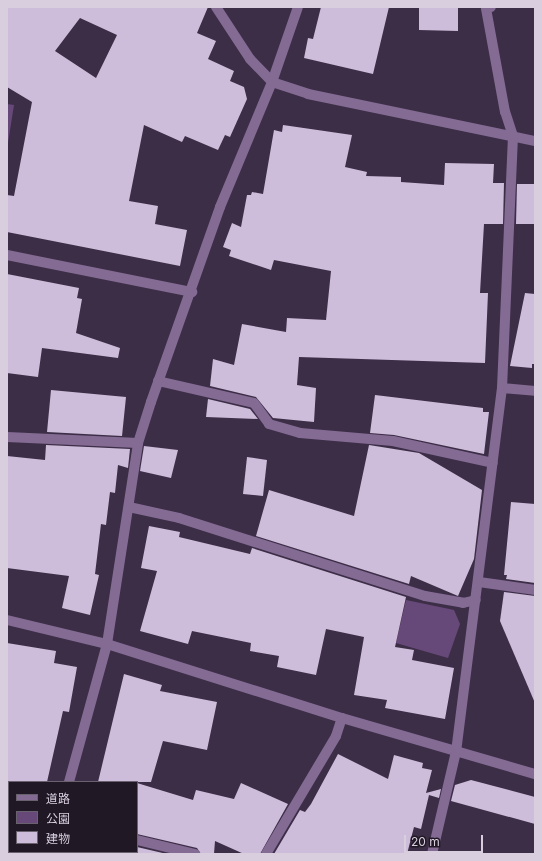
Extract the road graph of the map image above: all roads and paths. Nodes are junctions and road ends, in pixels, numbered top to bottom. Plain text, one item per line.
1 (216, 7) edge
2 (298, 7) edge
3 (491, 7) edge
4 (272, 82) junction
5 (512, 136) junction
6 (535, 141) edge
7 (7, 255) edge
8 (192, 292) junction
9 (158, 381) junction
10 (502, 388) junction
11 (535, 391) edge
12 (7, 437) edge
13 (138, 443) junction
14 (493, 463) junction
15 (129, 508) junction
16 (479, 582) junction
17 (535, 590) edge
18 (476, 600) junction
19 (7, 620) edge
20 (107, 644) junction
21 (342, 718) junction
22 (456, 752) junction
23 (535, 774) edge
24 (69, 781) edge
25 (138, 840) edge
26 (195, 854) edge
27 (266, 854) edge
28 (432, 854) edge

1 - 4 street
2 - 4 street
3 - 5 street
4 - 5 street
4 - 8 street
5 - 6 street
5 - 10 street
7 - 8 street
8 - 9 street
9 - 13 street
9 - 14 street
10 - 11 street
10 - 14 street
12 - 13 street
13 - 15 street
14 - 16 street
15 - 18 street
15 - 20 street
16 - 17 street
16 - 18 street
18 - 22 street
19 - 20 street
20 - 21 street
20 - 24 street
21 - 22 street
21 - 27 street
22 - 23 street
22 - 28 street
25 - 26 street

